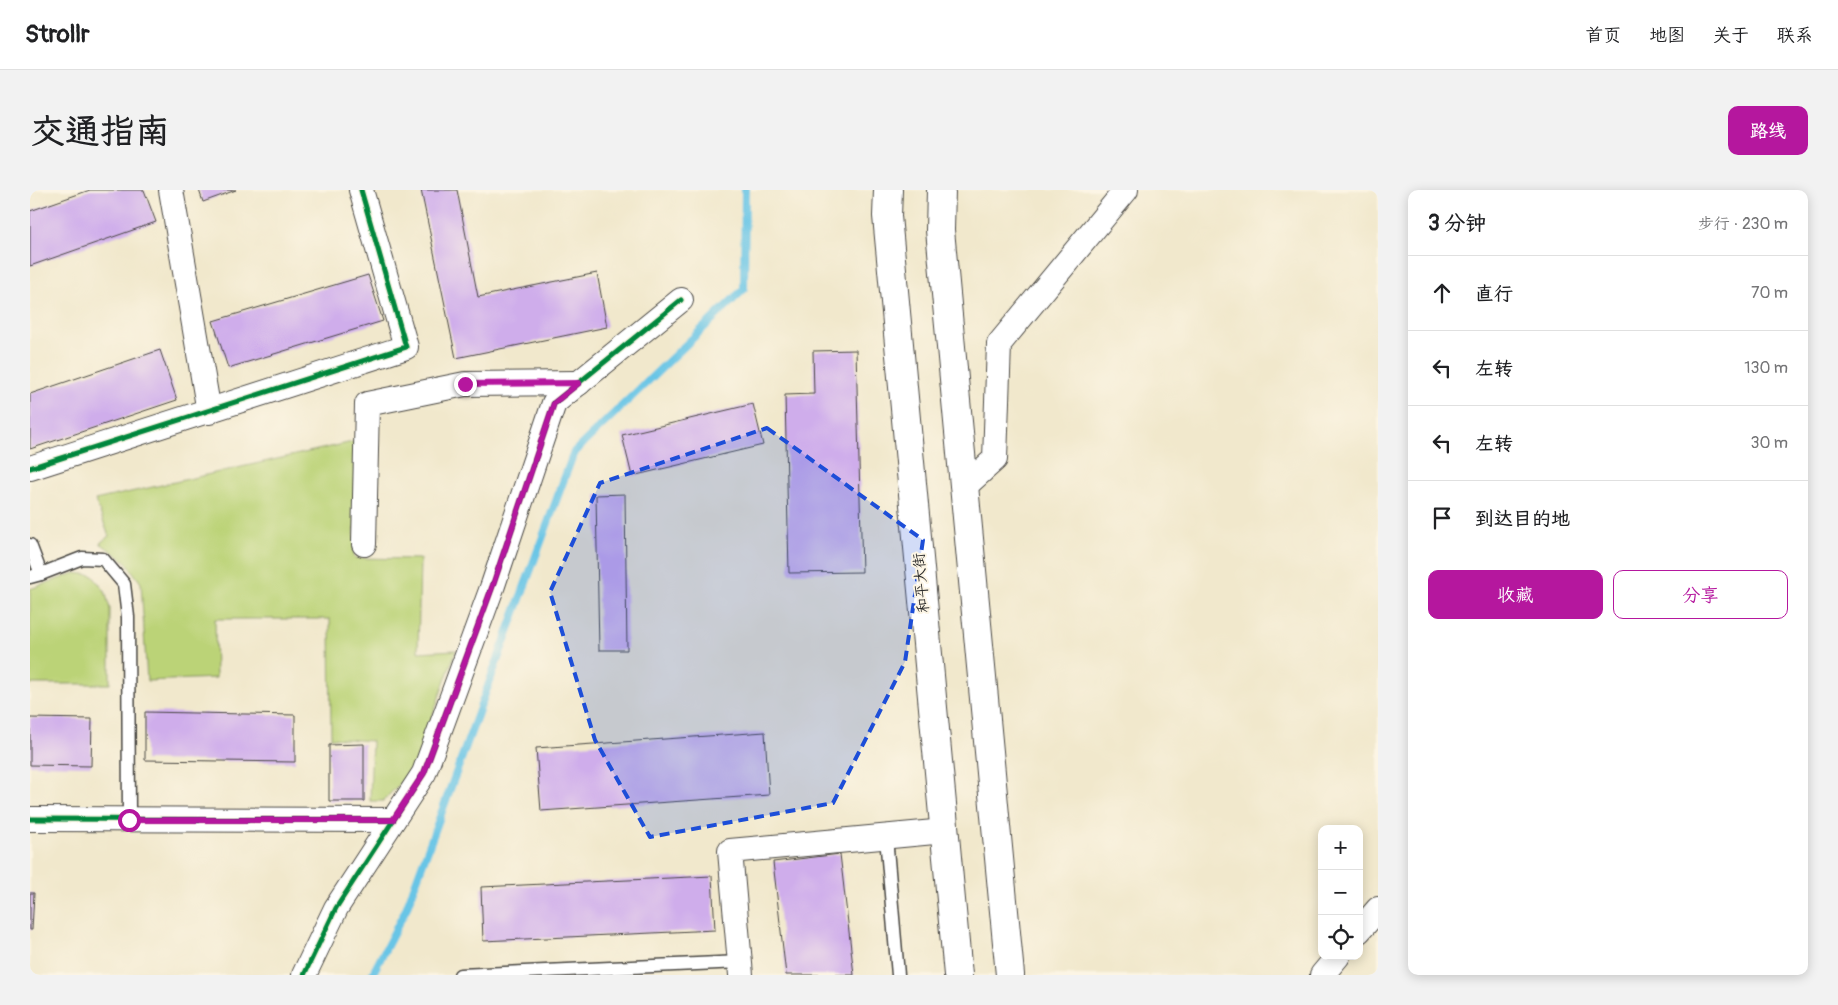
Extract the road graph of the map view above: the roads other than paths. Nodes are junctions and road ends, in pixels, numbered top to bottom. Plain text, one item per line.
1 (171, 190) edge
2 (361, 190) edge
3 (888, 190) edge
4 (941, 190) edge
5 (1126, 190) edge
6 (681, 300) dead end
7 (579, 383) junction
8 (208, 412) junction
9 (30, 468) edge
10 (964, 487) junction
11 (30, 544) edge
12 (364, 544) dead end
13 (35, 576) edge
14 (30, 819) edge
15 (129, 820) junction
16 (393, 820) junction
17 (945, 831) junction
18 (886, 837) junction
19 (1378, 909) edge
20 (1363, 926) edge
21 (1335, 960) edge
22 (741, 969) edge
23 (304, 975) edge
24 (460, 975) edge
25 (898, 975) edge
26 (958, 975) edge
27 (1010, 975) edge
28 (1322, 975) edge

1 - 8 street
2 - 8 street
3 - 17 highway, 和平大街
4 - 10 highway
5 - 10 street
6 - 7 street
7 - 12 street
7 - 16 street
8 - 9 street
10 - 27 highway
11 - 13 lane
13 - 15 lane
14 - 15 street
15 - 16 street
16 - 23 street
17 - 18 street
17 - 26 highway, 和平大街
18 - 22 street
18 - 25 lane
19 - 20 street
21 - 28 street
22 - 24 lane

